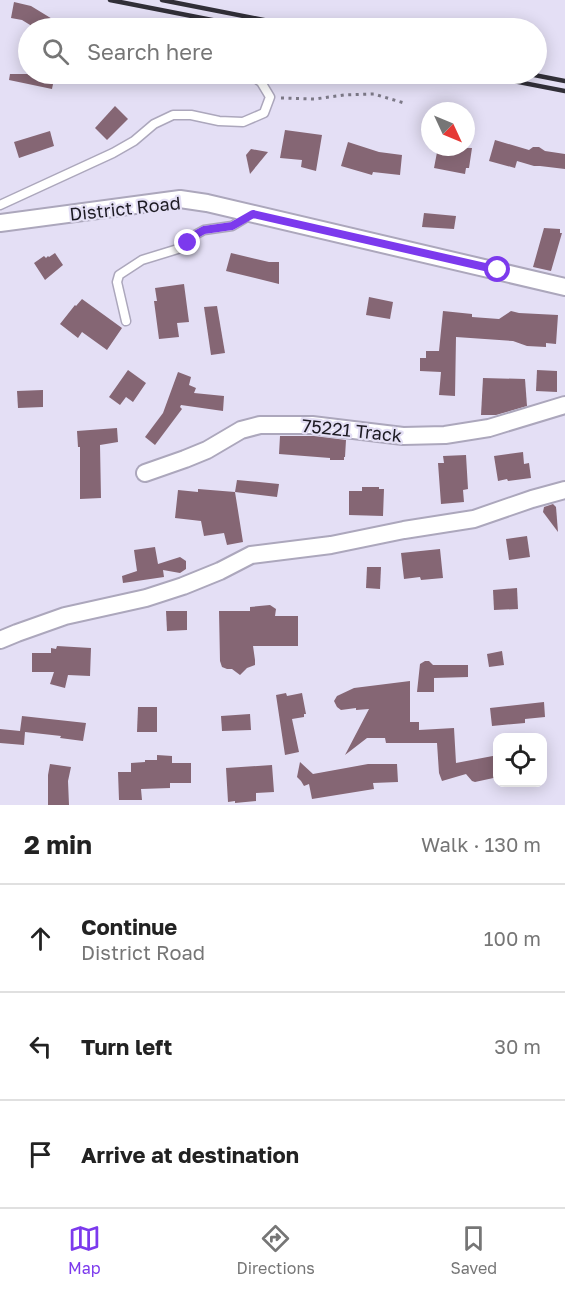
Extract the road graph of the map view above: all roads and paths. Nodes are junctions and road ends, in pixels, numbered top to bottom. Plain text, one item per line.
1 (262, 84) edge
2 (270, 97) junction
3 (404, 103) dead end
4 (0, 205) edge
5 (253, 214) junction
6 (0, 223) edge
7 (565, 286) edge
8 (126, 321) dead end
9 (565, 405) edge
10 (145, 473) dead end
11 (565, 490) edge
12 (0, 640) edge

1 - 2 lane
2 - 3 path
2 - 4 lane
5 - 6 street, District Road
5 - 7 street, District Road
5 - 8 lane
9 - 10 street, 75221 Track
11 - 12 street

